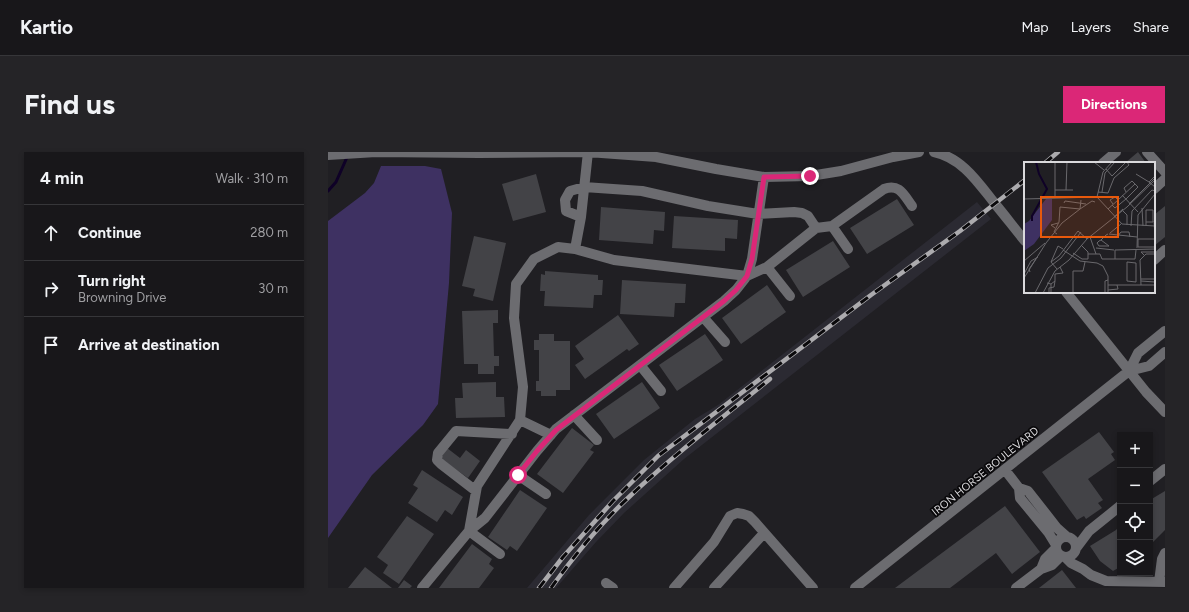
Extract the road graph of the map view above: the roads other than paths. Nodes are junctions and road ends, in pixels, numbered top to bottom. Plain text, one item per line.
1 (376, 152) edge
2 (588, 152) edge
3 (919, 152) edge
4 (938, 152) edge
5 (1116, 152) edge
6 (1147, 152) edge
7 (479, 153) edge
8 (328, 155) edge
9 (678, 156) edge
10 (1104, 162) edge
11 (1165, 172) edge
12 (764, 177) junction
13 (1165, 179) edge
14 (584, 187) junction
15 (1155, 188) edge
16 (912, 206) dead end
17 (758, 214) junction
18 (581, 217) junction
19 (832, 226) junction
20 (816, 228) junction
21 (1024, 240) edge
22 (575, 249) junction
23 (848, 249) dead end
24 (1165, 250) edge
25 (1155, 259) edge
26 (767, 267) junction
27 (747, 276) junction
28 (1067, 293) edge
29 (790, 296) dead end
30 (703, 317) junction
31 (1165, 331) edge
32 (725, 342) dead end
33 (1165, 352) edge
34 (640, 365) junction
35 (1129, 371) junction
36 (661, 391) dead end
37 (1165, 412) edge
38 (574, 415) junction
39 (520, 420) junction
40 (512, 434) junction
41 (552, 435) junction
42 (597, 440) dead end
43 (1165, 469) edge
44 (1005, 470) junction
45 (518, 475) junction
46 (1153, 479) edge
47 (1019, 488) junction
48 (476, 491) junction
49 (546, 494) dead end
50 (1117, 508) edge
51 (469, 531) junction
52 (1089, 531) junction
53 (764, 533) junction
54 (1067, 536) junction
55 (1077, 549) junction
56 (1060, 552) junction
57 (1165, 553) edge
58 (500, 554) dead end
59 (1083, 569) junction
60 (1162, 582) edge
61 (861, 586) edge
62 (422, 588) edge
63 (674, 588) edge
64 (714, 588) edge
65 (813, 588) edge
66 (1016, 588) edge

1 - 7 street
1 - 8 street
2 - 7 street
2 - 9 street
2 - 14 street
3 - 12 street
4 - 21 street
5 - 10 street
6 - 11 street
9 - 12 street
12 - 17 street
13 - 15 street
14 - 17 street
14 - 18 street
14 - 18 street
16 - 19 street
17 - 20 street
17 - 27 street
18 - 22 street
19 - 20 street
19 - 23 street
20 - 26 street
22 - 27 street
22 - 39 street
24 - 25 street
26 - 27 street
26 - 29 street
27 - 30 street
28 - 35 street
30 - 32 street
30 - 34 street
31 - 35 street, IRON HORSE BOULEVARD
33 - 35 street, IRON HORSE BOULEVARD
34 - 36 street
34 - 38 street
35 - 37 street
35 - 44 street, IRON HORSE BOULEVARD
38 - 41 street
38 - 42 street
39 - 40 street
39 - 41 street
40 - 48 street
40 - 48 street
41 - 45 street
43 - 46 street
44 - 47 street
44 - 61 street, IRON HORSE BOULEVARD
45 - 49 street
45 - 51 street
47 - 54 street
47 - 56 street
48 - 51 street
50 - 52 street
51 - 58 street
51 - 62 street
52 - 54 street
52 - 55 street
53 - 63 street
53 - 64 street
53 - 65 street
54 - 55 street
54 - 56 street
55 - 56 street
55 - 59 street
56 - 59 street
56 - 66 street
57 - 60 street
59 - 60 street

